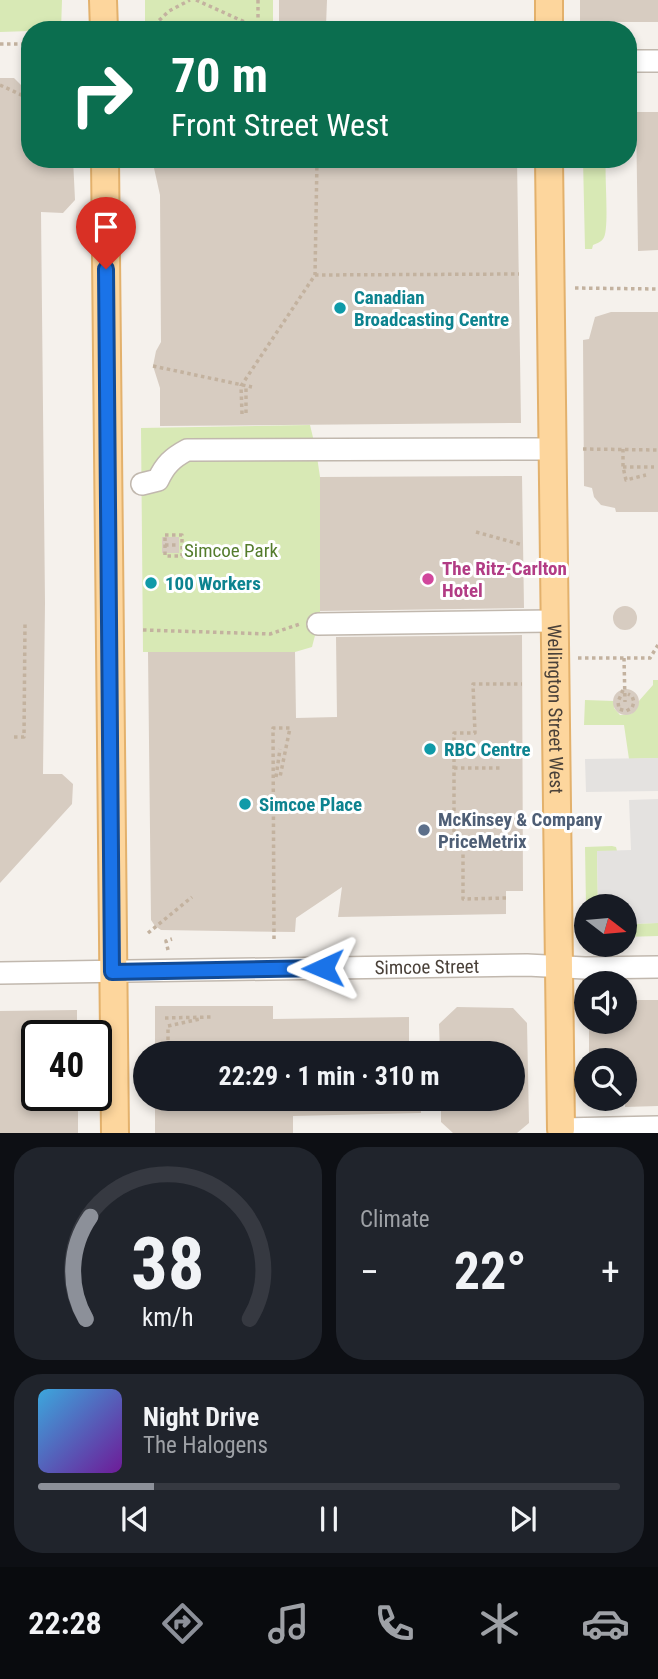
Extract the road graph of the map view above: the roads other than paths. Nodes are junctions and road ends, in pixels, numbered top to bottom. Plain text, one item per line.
1 (103, 0) edge
2 (549, 0) edge
3 (104, 21) edge
4 (549, 21) edge
5 (637, 61) edge
6 (658, 61) edge
7 (105, 168) edge
8 (549, 168) edge
9 (552, 449) junction
10 (142, 484) dead end
11 (553, 621) junction
12 (318, 624) road end
13 (558, 967) junction
14 (658, 967) edge
15 (112, 972) junction
16 (0, 973) edge
17 (658, 1127) edge
18 (561, 1131) edge
19 (115, 1133) edge

1 - 3 main road
2 - 4 main road
5 - 6 street
7 - 15 main road
8 - 9 main road, Wellington Street West
9 - 10 street
9 - 11 main road, Wellington Street West
11 - 12 street
11 - 13 main road, Wellington Street West
13 - 14 street, Simcoe Street
13 - 15 street, Simcoe Street
13 - 18 main road, Wellington Street West
15 - 16 street, Simcoe Street
15 - 19 main road
17 - 18 street

